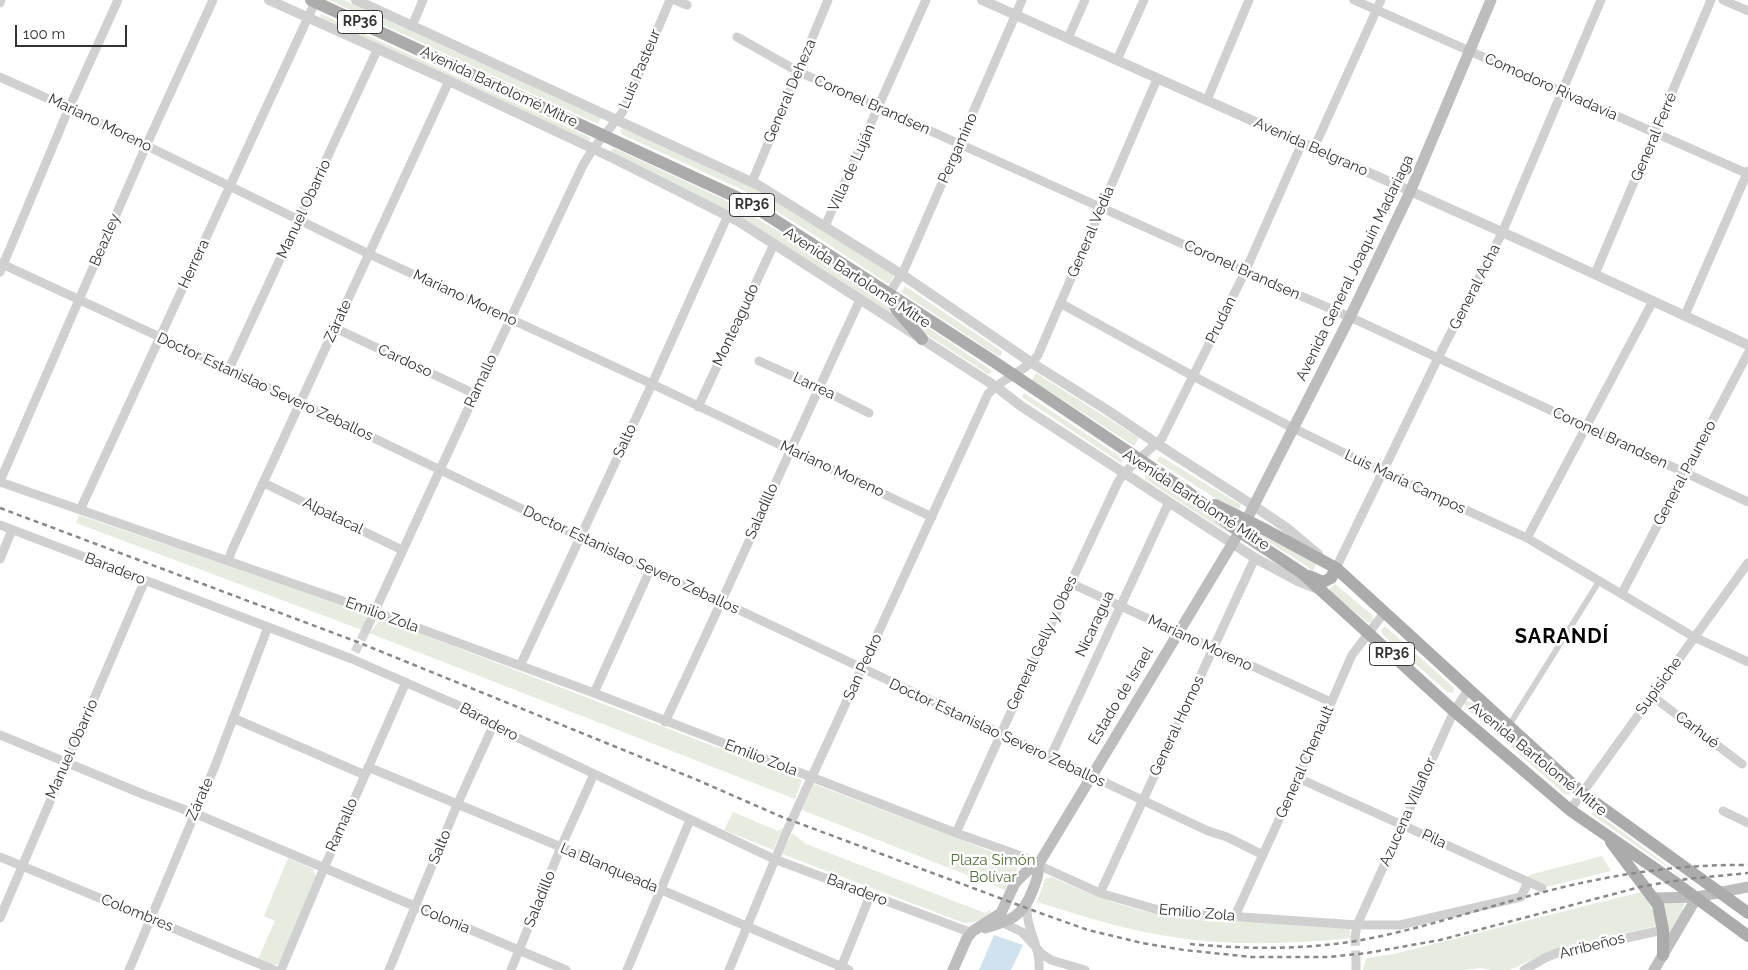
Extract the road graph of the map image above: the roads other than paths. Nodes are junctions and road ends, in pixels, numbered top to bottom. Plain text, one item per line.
1 (118, 0) edge
2 (213, 0) edge
3 (270, 0) edge
4 (356, 0) edge
5 (423, 0) edge
6 (670, 0) edge
7 (675, 0) edge
8 (828, 0) edge
9 (926, 0) edge
10 (982, 0) edge
11 (1022, 0) edge
12 (1085, 0) edge
13 (1144, 0) edge
14 (1249, 0) edge
15 (1354, 0) edge
16 (1381, 0) edge
17 (1491, 0) edge
18 (1601, 0) edge
19 (1711, 0) edge
20 (1723, 0) edge
21 (314, 1) edge
22 (687, 5) dead end
23 (1377, 10) junction
24 (1748, 11) edge
25 (1015, 15) junction
26 (308, 17) junction
27 (412, 26) junction
28 (737, 37) dead end
29 (1068, 38) junction
30 (378, 48) junction
31 (1470, 51) junction
32 (1117, 60) junction
33 (799, 72) junction
34 (0, 77) edge
35 (1157, 79) junction
36 (449, 81) junction
37 (1562, 92) junction
38 (1207, 100) junction
39 (879, 107) junction
40 (69, 108) junction
41 (617, 120) junction
42 (1656, 134) junction
43 (604, 135) junction
44 (1302, 143) junction
45 (959, 144) junction
46 (146, 146) junction
47 (1314, 148) junction
48 (592, 149) junction
49 (1748, 173) edge
50 (752, 182) junction
51 (230, 186) junction
52 (1410, 192) junction
53 (1101, 208) junction
54 (728, 215) junction
55 (299, 219) junction
56 (826, 226) junction
57 (1502, 233) junction
58 (774, 244) junction
59 (369, 254) junction
60 (1, 266) edge
61 (1244, 272) junction
62 (901, 274) junction
63 (1595, 274) junction
64 (889, 294) junction
65 (79, 299) junction
66 (860, 300) junction
67 (1653, 301) junction
68 (1060, 303) junction
69 (1685, 315) junction
70 (1350, 317) junction
71 (511, 318) junction
72 (335, 328) junction
73 (160, 338) junction
74 (922, 339) junction
75 (1748, 345) edge
76 (1748, 353) edge
77 (1438, 358) junction
78 (759, 361) dead end
79 (1032, 363) junction
80 (228, 369) junction
81 (1012, 374) junction
82 (1193, 376) junction
83 (652, 384) junction
84 (995, 386) junction
85 (819, 388) junction
86 (474, 394) junction
87 (300, 403) junction
88 (698, 406) junction
89 (869, 413) dead end
90 (1586, 427) junction
91 (1293, 428) junction
92 (1157, 444) junction
93 (790, 449) junction
94 (1138, 460) junction
95 (440, 470) junction
96 (1383, 472) junction
97 (1124, 473) junction
98 (1686, 473) junction
99 (0, 481) edge
100 (264, 483) junction
101 (1169, 502) junction
102 (1748, 502) edge
103 (1254, 506) junction
104 (80, 510) junction
105 (932, 517) junction
106 (0, 525) edge
107 (1243, 526) junction
108 (12, 530) junction
109 (580, 537) junction
110 (1527, 538) junction
111 (1232, 543) junction
112 (402, 550) junction
113 (0, 558) edge
114 (1255, 558) junction
115 (228, 562) junction
116 (1748, 563) edge
117 (1336, 568) junction
118 (650, 570) junction
119 (1302, 573) junction
120 (145, 580) junction
121 (1600, 580) junction
122 (1070, 584) junction
123 (1321, 591) junction
124 (1622, 593) junction
125 (722, 602) junction
126 (1120, 606) junction
127 (375, 612) junction
128 (1384, 613) junction
129 (268, 627) junction
130 (366, 630) tunnel mouth
131 (1178, 632) junction
132 (1368, 633) junction
133 (1694, 637) junction
134 (1212, 649) junction
135 (1748, 662) edge
136 (520, 666) junction
137 (862, 668) junction
138 (406, 682) junction
139 (1468, 690) junction
140 (594, 693) junction
141 (1652, 696) junction
142 (1331, 702) junction
143 (1454, 711) junction
144 (234, 718) junction
145 (666, 722) junction
146 (494, 726) junction
147 (1508, 727) junction
148 (0, 735) edge
149 (1000, 735) junction
150 (1050, 758) junction
151 (66, 762) junction
152 (1742, 764) dead end
153 (366, 771) junction
154 (594, 774) junction
155 (1090, 777) junction
156 (812, 778) junction
157 (1298, 778) junction
158 (1582, 793) junction
159 (1142, 801) junction
160 (457, 805) junction
161 (1570, 810) junction
162 (1724, 812) dead end
163 (194, 813) junction
164 (690, 820) junction
165 (1748, 823) edge
166 (1402, 824) junction
167 (956, 833) junction
168 (1605, 834) junction
169 (561, 847) junction
170 (1263, 855) junction
171 (0, 857) edge
172 (774, 859) junction
173 (1038, 865) junction
174 (21, 866) junction
175 (324, 868) junction
176 (1528, 882) junction
177 (1748, 887) edge
178 (1542, 888) dead end
179 (660, 890) junction
180 (1719, 893) junction
181 (1100, 894) junction
182 (1748, 894) edge
183 (870, 896) junction
184 (1655, 898) junction
185 (1697, 898) junction
186 (1027, 903) junction
187 (416, 907) junction
188 (1748, 914) edge
189 (1235, 916) junction
190 (0, 918) edge
191 (150, 918) junction
192 (1003, 923) junction
193 (1357, 925) junction
194 (746, 926) junction
195 (1663, 930) junction
196 (972, 932) junction
197 (1748, 936) edge
198 (1355, 937) tunnel mouth
199 (1036, 946) junction
200 (519, 951) junction
201 (1663, 955) junction
202 (1356, 960) tunnel mouth
203 (844, 969) edge
204 (129, 970) edge
205 (274, 970) edge
206 (281, 970) edge
207 (390, 970) edge
208 (511, 970) edge
209 (566, 970) edge
210 (627, 970) edge
211 (729, 970) edge
212 (953, 970) edge
213 (1038, 970) edge
214 (1085, 970) edge
215 (1356, 970) edge
216 (1524, 970) edge
217 (1654, 970) edge

1 - 40 street
2 - 46 street, Beazley
3 - 26 street, Avenida Bartolomé Mitre
4 - 27 street, Avenida Bartolomé Mitre
5 - 27 street
6 - 41 street, Luis Pasteur
7 - 22 street
8 - 33 street, General Deheza
9 - 39 street, Villa de Luján
10 - 25 street, Avenida Belgrano
11 - 25 street, Pergamino
12 - 29 street
13 - 32 street
14 - 38 street
15 - 23 street, Comodoro Rivadavia
16 - 23 street
17 - 31 main road, Avenida General Joaquín Madariaga
18 - 37 street, General Acha
19 - 42 street, General Ferré
20 - 24 street
21 - 26 street, Herrera
21 - 43 main road, Avenida Bartolomé Mitre / RP36
23 - 31 street, Comodoro Rivadavia
23 - 47 street
25 - 29 street, Avenida Belgrano
25 - 45 street, Pergamino
26 - 30 street, Avenida Bartolomé Mitre
26 - 51 street, Herrera
27 - 41 street, Avenida Bartolomé Mitre
28 - 33 street, Coronel Brandsen
29 - 32 street, Avenida Belgrano
30 - 36 street, Avenida Bartolomé Mitre
30 - 55 street, Manuel Obarrio
31 - 37 street, Comodoro Rivadavia
31 - 52 main road, Avenida General Joaquín Madariaga
32 - 35 street, Avenida Belgrano
33 - 39 street, Coronel Brandsen
33 - 50 street, General Deheza
34 - 40 street, Mariano Moreno
35 - 38 street, Avenida Belgrano
35 - 53 street, General Vedia
36 - 48 street, Avenida Bartolomé Mitre
36 - 59 street, Zárate
37 - 42 street, Comodoro Rivadavia
37 - 57 street, General Acha
38 - 44 street, Avenida Belgrano
39 - 45 street, Coronel Brandsen
39 - 56 street, Villa de Luján
40 - 46 street, Mariano Moreno
40 - 60 street
41 - 43 street, Luis Pasteur
41 - 50 street, Avenida Bartolomé Mitre
42 - 49 street, Comodoro Rivadavia
42 - 63 street, General Ferré
43 - 48 street, Ramallo
43 - 64 main road, Avenida Bartolomé Mitre / RP36
44 - 47 street, Avenida Belgrano
44 - 61 street, Prudan
45 - 53 street, Coronel Brandsen
45 - 62 street, Pergamino
46 - 51 street, Mariano Moreno
46 - 65 street, Beazley
47 - 52 street, Avenida Belgrano
48 - 54 street, Avenida Bartolomé Mitre
48 - 71 street, Ramallo
49 - 69 street
50 - 56 street, Avenida Bartolomé Mitre
51 - 55 street, Mariano Moreno
51 - 73 street, Herrera
52 - 57 street, Avenida Belgrano
52 - 70 main road, Avenida General Joaquín Madariaga
53 - 61 street, Coronel Brandsen
53 - 68 street, General Vedia
54 - 58 street, Avenida Bartolomé Mitre
54 - 83 street, Salto
55 - 59 street, Mariano Moreno
55 - 80 street, Manuel Obarrio
56 - 62 street, Avenida Bartolomé Mitre
57 - 63 street, Avenida Belgrano
57 - 77 street, General Acha
58 - 66 street, Avenida Bartolomé Mitre
58 - 88 street, Monteagudo
59 - 71 street, Mariano Moreno
59 - 72 street, Zárate
60 - 65 street, Doctor Estanislao Severo Zeballos
61 - 70 street, Coronel Brandsen
61 - 82 street, Prudan
62 - 64 street, Pergamino
62 - 79 street, Avenida Bartolomé Mitre
63 - 67 street, Avenida Belgrano
64 - 74 main road
64 - 81 main road, Avenida Bartolomé Mitre / RP36
65 - 73 street, Doctor Estanislao Severo Zeballos
65 - 99 street, Beazley
66 - 74 street, Avenida Bartolomé Mitre
66 - 85 street, Saladillo
67 - 69 street, Avenida Belgrano
67 - 90 street
68 - 79 street, General Vedia
68 - 82 street, Luis María Campos
69 - 75 street, Avenida Belgrano
70 - 77 street, Coronel Brandsen
70 - 91 main road, Avenida General Joaquín Madariaga
71 - 83 street, Mariano Moreno
71 - 86 street, Ramallo
72 - 86 street, Cardoso
72 - 87 street, Zárate
73 - 80 street, Doctor Estanislao Severo Zeballos
73 - 104 street, Herrera
74 - 84 street, Avenida Bartolomé Mitre
76 - 98 street, General Paunero
77 - 90 street, Coronel Brandsen
77 - 96 street, General Acha
78 - 85 street, Larrea
79 - 81 street
79 - 92 street, Avenida Bartolomé Mitre
80 - 87 street, Doctor Estanislao Severo Zeballos
81 - 84 street, San Pedro
81 - 94 main road, Avenida Bartolomé Mitre / RP36
82 - 91 street, Luis María Campos
82 - 92 street, Prudan
83 - 88 street, Mariano Moreno
83 - 109 street, Salto
84 - 97 street, Avenida Bartolomé Mitre
84 - 105 street, San Pedro
85 - 89 street, Larrea
85 - 93 street, Saladillo
86 - 95 street, Ramallo
87 - 95 street, Doctor Estanislao Severo Zeballos
87 - 100 street, Zárate
88 - 93 street, Mariano Moreno
90 - 98 street, Coronel Brandsen
90 - 110 street
91 - 96 street, Luis María Campos
91 - 103 main road, Avenida General Joaquín Madariaga
92 - 94 street, Prudan
92 - 103 street, Avenida Bartolomé Mitre
93 - 105 street, Mariano Moreno
93 - 125 street, Saladillo
94 - 97 street, General Gelly y Obes
94 - 107 main road, Avenida Bartolomé Mitre / RP36
95 - 109 street, Doctor Estanislao Severo Zeballos
95 - 112 street, Ramallo
96 - 110 street, Luis María Campos
96 - 117 street, General Acha
97 - 101 street, Avenida Bartolomé Mitre
97 - 122 street, General Gelly y Obes
98 - 102 street, Coronel Brandsen
98 - 124 street, General Paunero
99 - 104 street, Emilio Zola
100 - 112 street, Alpatacal
100 - 115 street, Zárate
101 - 111 street, Avenida Bartolomé Mitre
101 - 126 street, Nicaragua
103 - 107 main road, Avenida General Joaquín Madariaga
103 - 117 street, Avenida Bartolomé Mitre
104 - 115 street, Emilio Zola
105 - 137 street, San Pedro
106 - 108 street, Baradero
107 - 111 main road, Avenida General Joaquín Madariaga
107 - 117 main road, Avenida Bartolomé Mitre / RP36
107 - 119 main road, Avenida Bartolomé Mitre / RP36
108 - 113 street
108 - 120 street, Baradero
109 - 118 street, Doctor Estanislao Severo Zeballos
109 - 136 street, Salto
110 - 121 street, Luis María Campos
111 - 114 street, Avenida Bartolomé Mitre
111 - 131 main road, Estado de Israel
112 - 127 street, Ramallo
114 - 123 street, Avenida Bartolomé Mitre
114 - 134 street, General Hornos
115 - 127 street, Emilio Zola
116 - 133 street, Supisiche
117 - 119 main road
117 - 128 main road, Avenida Bartolomé Mitre / RP36
118 - 125 street, Doctor Estanislao Severo Zeballos
118 - 140 street
119 - 123 main road, Avenida Bartolomé Mitre / RP36
120 - 129 street, Baradero
120 - 151 street, Manuel Obarrio
121 - 124 street, Luis María Campos
121 - 147 street
122 - 126 street, Mariano Moreno
122 - 149 street, General Gelly y Obes
123 - 132 main road, Avenida Bartolomé Mitre / RP36
124 - 133 street, Luis María Campos
125 - 137 street, Doctor Estanislao Severo Zeballos
125 - 145 street, Saladillo
126 - 131 street, Mariano Moreno
126 - 150 street, Nicaragua
127 - 130 street, Ramallo
127 - 136 street, Emilio Zola
128 - 132 street, General Chenault
128 - 139 main road, Avenida Bartolomé Mitre / RP36
129 - 138 street, Baradero
129 - 144 street, Zárate
131 - 134 street, Mariano Moreno
131 - 155 main road, Estado de Israel
132 - 142 street, General Chenault
132 - 143 main road, Avenida Bartolomé Mitre / RP36
133 - 135 street, Luis María Campos
133 - 141 street, Supisiche
134 - 142 street, Mariano Moreno
134 - 159 street, General Hornos
136 - 140 street, Emilio Zola
137 - 149 street, Doctor Estanislao Severo Zeballos
137 - 156 street, San Pedro
138 - 146 street, Baradero
138 - 153 street, Ramallo
139 - 143 street, Azucena Villaflor
139 - 147 main road, Avenida Bartolomé Mitre / RP36
140 - 145 street, Emilio Zola
141 - 152 street, Carhué
141 - 158 street, Supisiche
142 - 157 street, General Chenault
143 - 161 main road, Avenida Bartolomé Mitre / RP36
143 - 166 street, Azucena Villaflor
144 - 153 street, La Blanqueada
144 - 163 street, Zárate
145 - 156 street, Emilio Zola
146 - 154 street, Baradero
146 - 160 street, Salto
147 - 158 main road, Avenida Bartolomé Mitre / RP36
148 - 151 street, Colonia
149 - 150 street, Doctor Estanislao Severo Zeballos
149 - 167 street, General Gelly y Obes
150 - 155 street, Doctor Estanislao Severo Zeballos
151 - 163 street, Colonia
151 - 174 street, Manuel Obarrio
153 - 160 street, La Blanqueada
153 - 175 street, Ramallo
154 - 164 street, Baradero
154 - 169 street, Saladillo
155 - 159 street, Doctor Estanislao Severo Zeballos
155 - 173 main road, Estado de Israel
156 - 167 street, Emilio Zola
156 - 172 street, San Pedro
157 - 166 street, Pila
157 - 170 street, General Chenault
158 - 161 street, Supisiche
158 - 180 main road, Avenida Bartolomé Mitre / RP36
159 - 170 street, Doctor Estanislao Severo Zeballos
159 - 181 street, General Hornos
160 - 169 street, La Blanqueada
160 - 187 street, Salto
161 - 168 main road, Avenida Bartolomé Mitre / RP36
162 - 165 street
163 - 175 street, Colonia
163 - 191 street, Zárate
164 - 172 street, Baradero
164 - 179 street
166 - 176 street, Pila
166 - 193 street, Azucena Villaflor
167 - 173 street, Emilio Zola
168 - 184 main road
168 - 185 main road, Avenida Bartolomé Mitre / RP36
169 - 179 street, La Blanqueada
169 - 200 street, Saladillo
170 - 189 street, General Chenault
171 - 174 street, Colombres
172 - 183 street, Baradero
172 - 194 street, San Pedro
173 - 181 street, Emilio Zola
173 - 186 main road, Estado de Israel
173 - 196 main road, Estado de Israel
174 - 190 street, Manuel Obarrio
174 - 191 street, Colombres
175 - 187 street, Colonia
175 - 206 street, Ramallo
176 - 178 street, Pila
176 - 193 street, Emilio Zola
177 - 180 main road
179 - 194 street, La Blanqueada
179 - 210 street
180 - 182 main road
180 - 185 main road
180 - 188 main road, Avenida Bartolomé Mitre / RP36
181 - 189 street, Emilio Zola
183 - 196 street, Baradero
183 - 203 street
184 - 185 main road
184 - 195 main road
185 - 197 main road, Avenida Bartolomé Mitre / RP36
185 - 201 main road
186 - 192 main road, Estado de Israel
186 - 199 street
187 - 200 street, Colonia
187 - 207 street, Salto
189 - 193 street, Emilio Zola
191 - 204 street, Zárate
191 - 205 street, Colombres
192 - 196 main road, Estado de Israel
192 - 199 street
193 - 198 street, Azucena Villaflor
194 - 203 street, La Blanqueada
194 - 211 street, San Pedro
195 - 201 main road
195 - 216 street, Arribeños
196 - 212 main road
199 - 213 street
199 - 214 street
200 - 208 street, Saladillo
200 - 209 street, Colonia
201 - 217 main road
202 - 215 street

